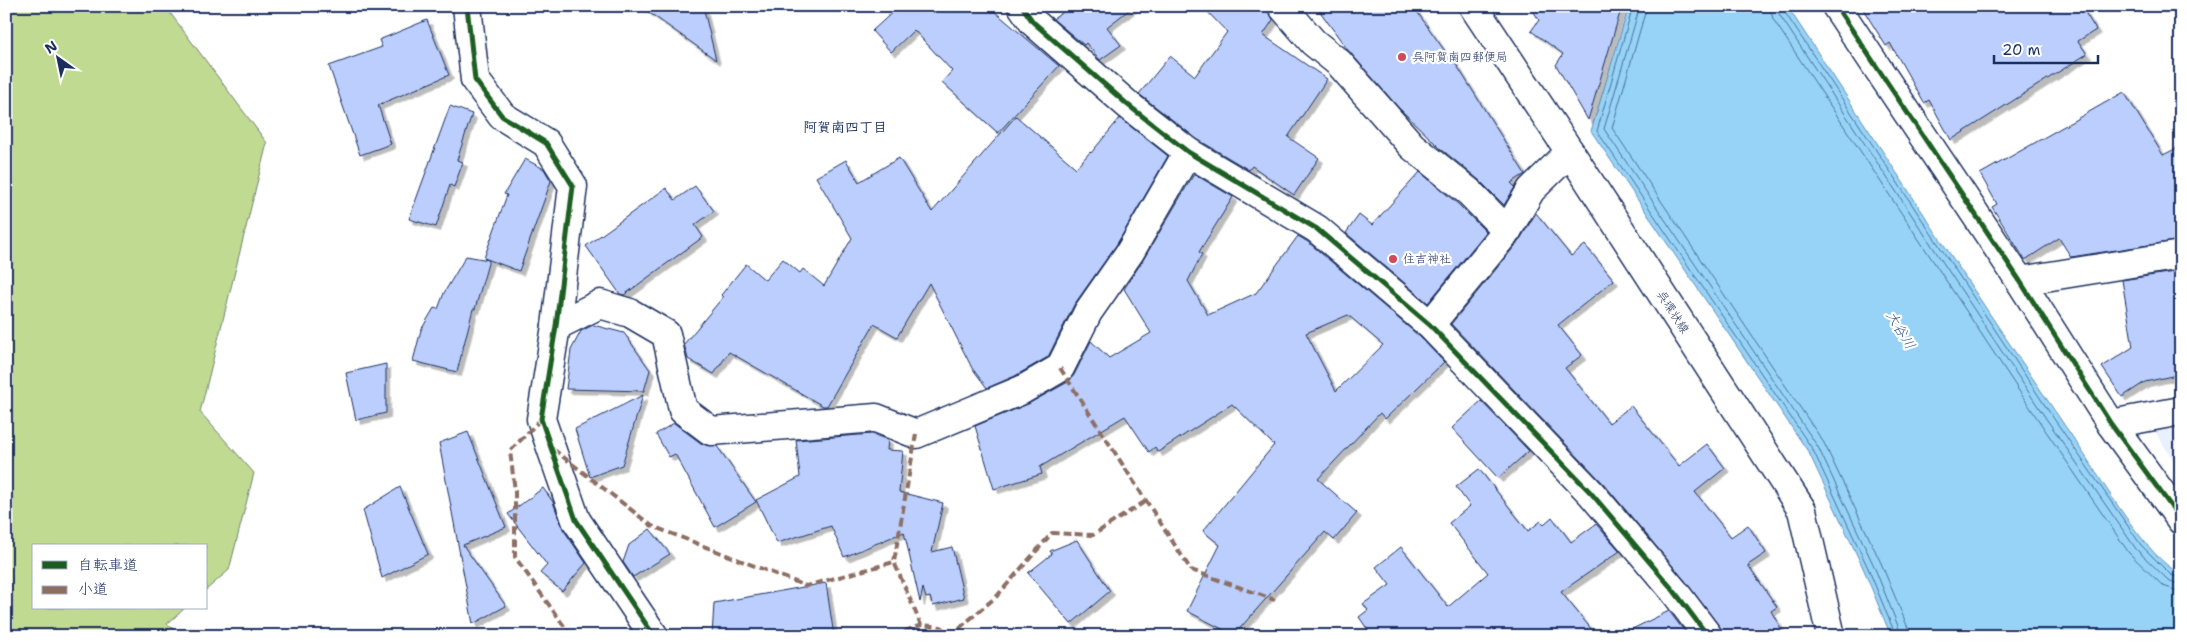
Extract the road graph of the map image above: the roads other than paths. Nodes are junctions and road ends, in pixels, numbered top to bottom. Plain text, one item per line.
1 (466, 6) edge
2 (1022, 6) edge
3 (1282, 6) edge
4 (1472, 6) edge
5 (1836, 6) edge
6 (1188, 152) junction
7 (1570, 152) junction
8 (1507, 231) junction
9 (2181, 255) edge
10 (2020, 282) junction
11 (1430, 325) junction
12 (556, 326) junction
13 (2181, 411) edge
14 (2111, 424) junction
15 (2181, 520) edge
16 (654, 636) edge
17 (1708, 636) edge
18 (1831, 636) edge

1 - 12 street
2 - 6 street
3 - 8 street
4 - 7 street, 呉環状線
5 - 10 street
6 - 11 street
6 - 12 street
7 - 8 street
7 - 18 street, 呉環状線
8 - 11 street
9 - 10 street
10 - 14 street
11 - 17 street
12 - 16 street
13 - 14 street
14 - 15 street

